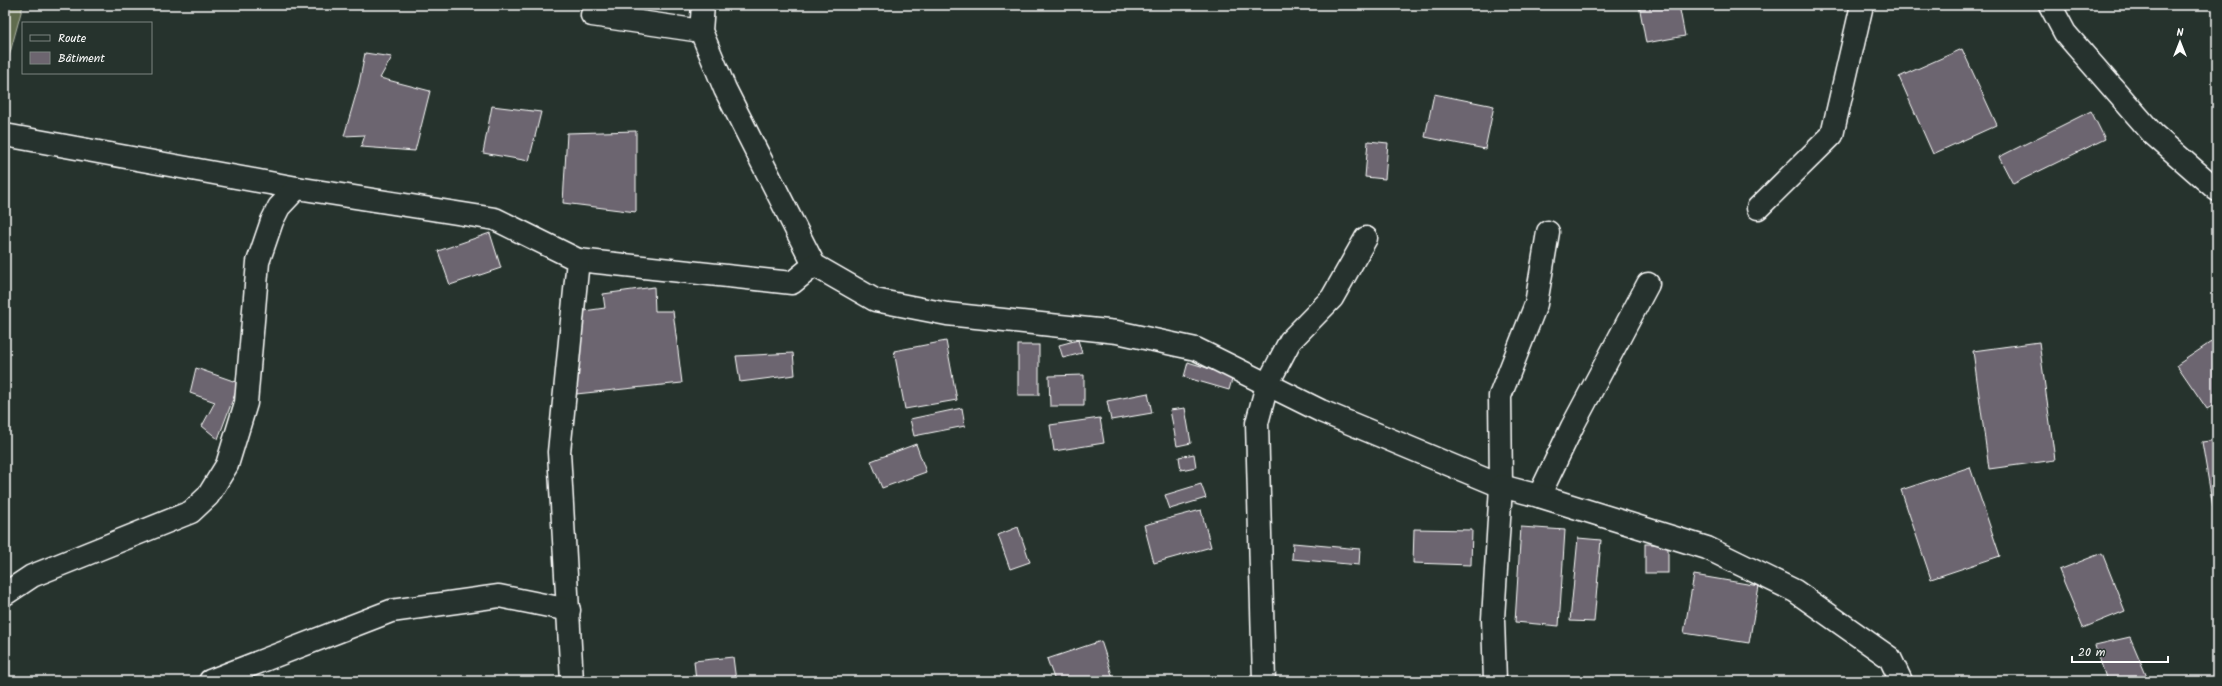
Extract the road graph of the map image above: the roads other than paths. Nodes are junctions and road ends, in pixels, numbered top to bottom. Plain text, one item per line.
1 (703, 5) edge
2 (1862, 5) edge
3 (2050, 5) edge
4 (592, 15) dead end
5 (701, 32) junction
6 (5, 135) edge
7 (297, 188) junction
8 (2217, 190) edge
9 (1758, 208) dead end
10 (1548, 232) dead end
11 (1366, 238) dead end
12 (578, 260) junction
13 (814, 265) junction
14 (1648, 284) dead end
15 (1267, 385) junction
16 (1501, 486) junction
17 (1539, 496) junction
18 (5, 594) edge
19 (569, 610) junction
20 (210, 681) edge
21 (572, 681) edge
22 (1264, 681) edge
23 (1495, 681) edge
24 (1901, 681) edge

1 - 5 street
2 - 9 street
3 - 8 street
4 - 5 street
5 - 13 street
6 - 7 street
7 - 12 street
7 - 18 street
10 - 16 street
11 - 15 street
12 - 13 street
12 - 19 street
13 - 15 street
14 - 17 street
15 - 16 street
15 - 22 street
16 - 17 street
16 - 23 street
17 - 24 street
19 - 20 street
19 - 21 street

